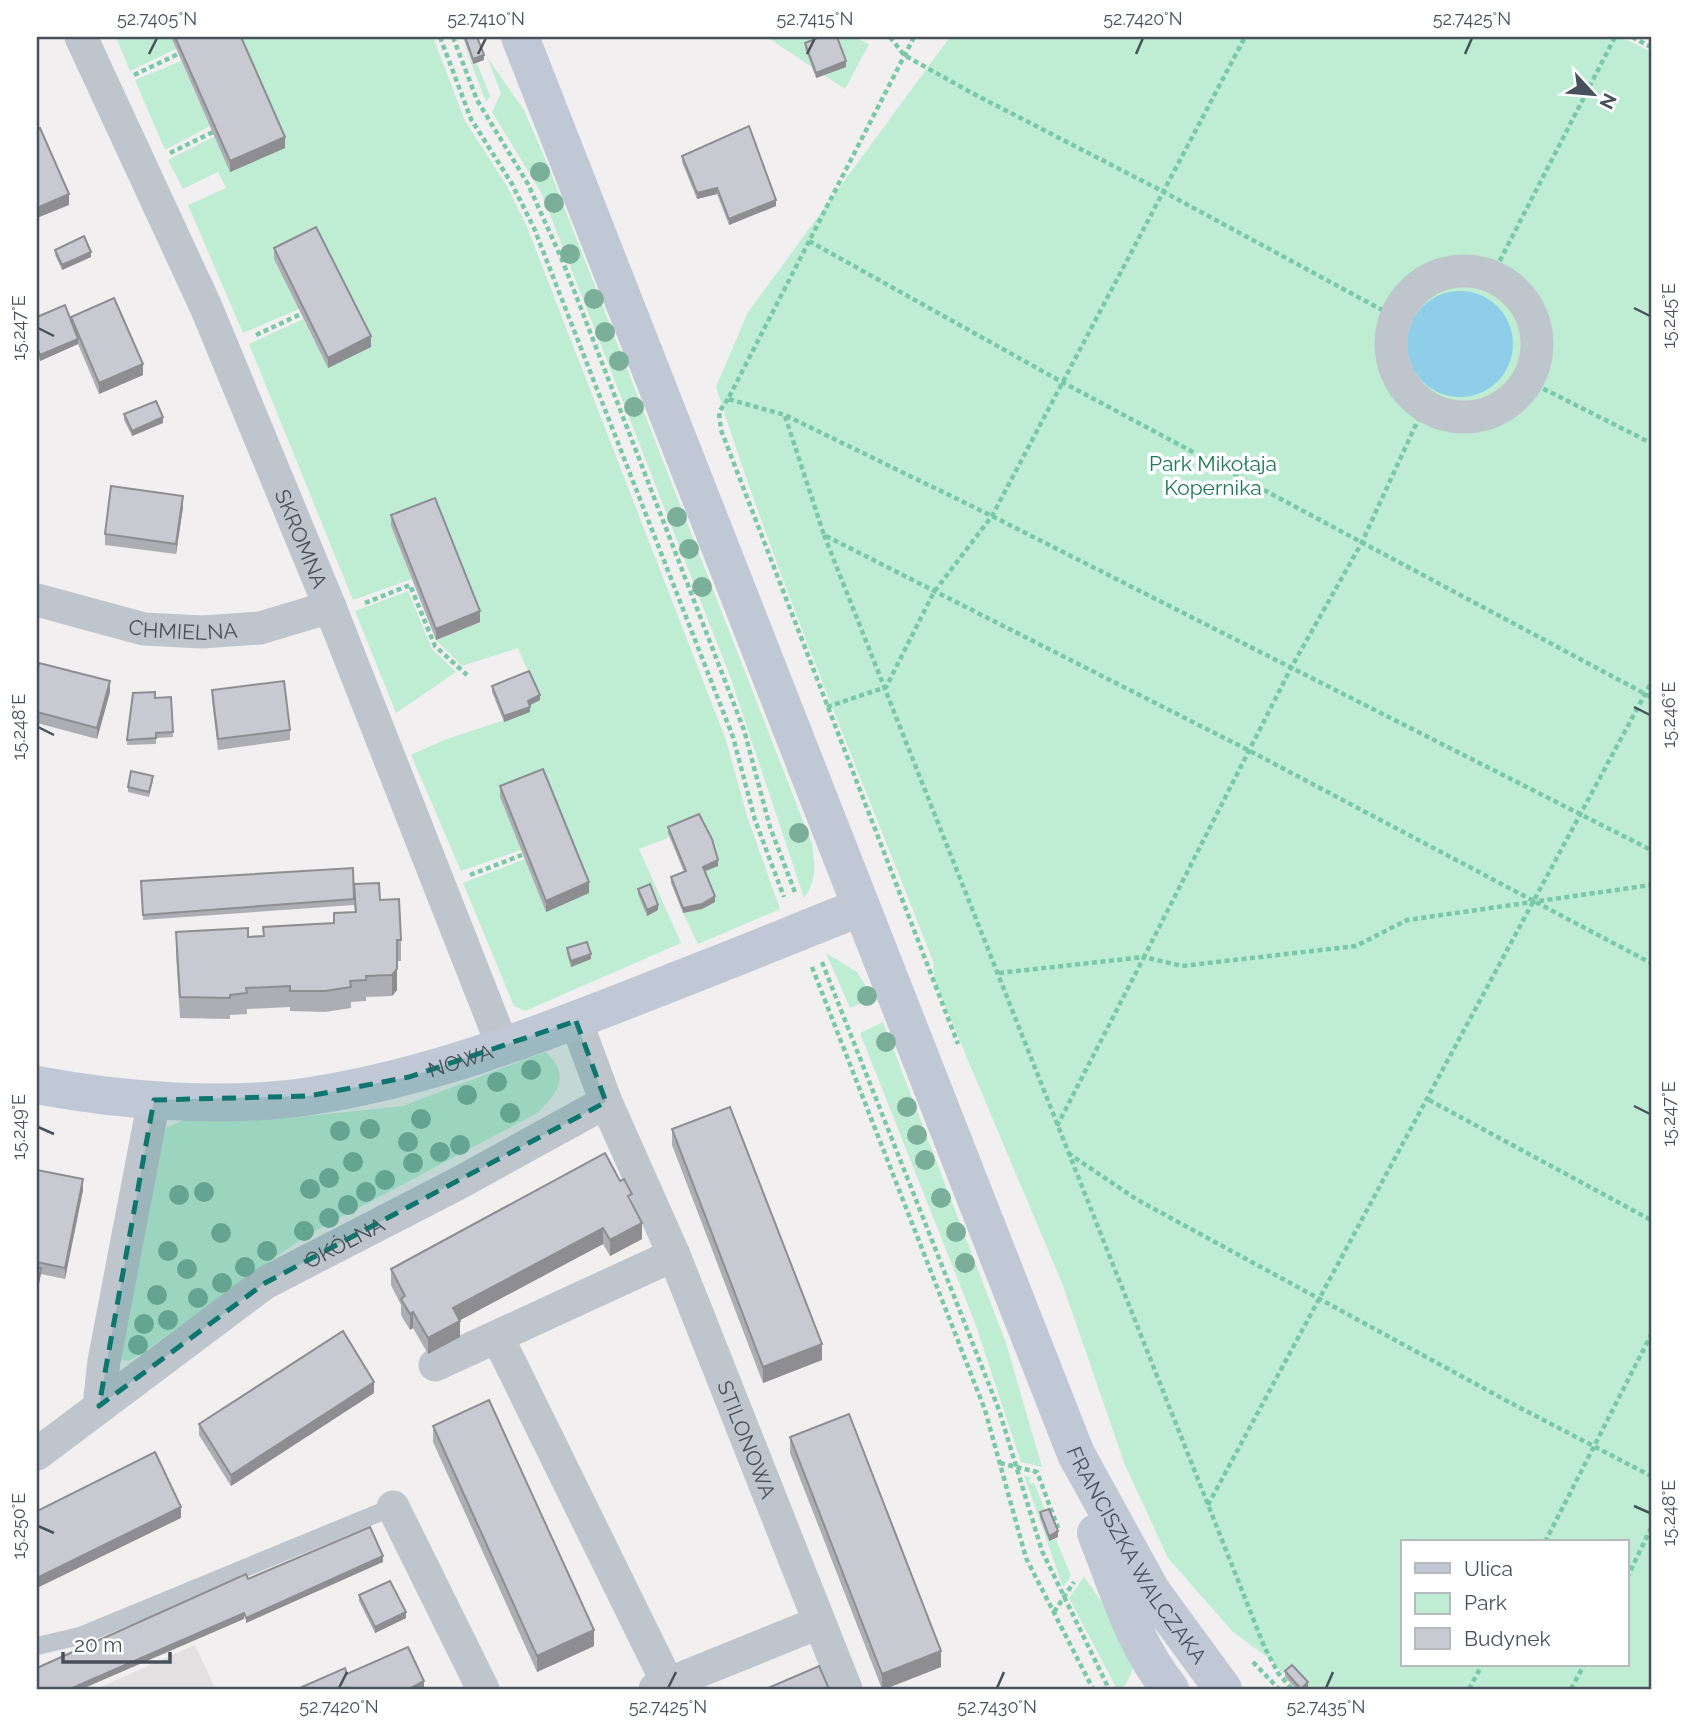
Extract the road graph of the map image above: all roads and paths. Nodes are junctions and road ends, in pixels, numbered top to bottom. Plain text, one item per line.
1 (81, 37) edge
2 (440, 37) edge
3 (453, 37) edge
4 (520, 37) edge
5 (890, 37) edge
6 (914, 37) edge
7 (1245, 37) edge
8 (1615, 37) edge
9 (1632, 37) edge
10 (1651, 47) edge
11 (178, 54) edge
12 (904, 55) junction
13 (127, 79) dead end
14 (213, 132) edge
15 (160, 159) dead end
16 (1164, 192) junction
17 (809, 241) junction
18 (1492, 276) junction
19 (301, 314) edge
20 (1395, 317) junction
21 (247, 340) dead end
22 (1528, 381) junction
23 (1062, 383) junction
24 (728, 399) junction
25 (1424, 407) junction
26 (785, 415) junction
27 (1651, 443) edge
28 (992, 516) junction
29 (824, 535) junction
30 (1361, 544) junction
31 (934, 592) junction
32 (37, 600) edge
33 (344, 606) junction
34 (1291, 668) junction
35 (467, 675) dead end
36 (1651, 683) edge
37 (886, 687) junction
38 (1649, 695) edge
39 (827, 707) junction
40 (1250, 751) junction
41 (1582, 815) junction
42 (1651, 850) edge
43 (522, 855) edge
44 (467, 876) dead end
45 (1651, 885) edge
46 (1534, 900) junction
47 (861, 906) junction
48 (803, 931) junction
49 (1144, 957) junction
50 (1651, 963) edge
51 (999, 973) junction
52 (576, 1021) junction
53 (959, 1046) dead end
54 (503, 1047) junction
55 (37, 1085) edge
56 (154, 1100) junction
57 (1429, 1100) junction
58 (606, 1102) junction
59 (1056, 1127) junction
60 (1066, 1152) junction
61 (1651, 1220) edge
62 (674, 1255) junction
63 (1320, 1300) junction
64 (1651, 1335) edge
65 (498, 1338) junction
66 (435, 1365) dead end
67 (99, 1406) junction
68 (1595, 1445) junction
69 (37, 1454) edge
70 (1076, 1454) junction
71 (1000, 1463) junction
72 (1014, 1466) junction
73 (1651, 1476) edge
74 (1208, 1505) junction
75 (393, 1507) joint
76 (1651, 1528) edge
77 (1059, 1530) edge
78 (1546, 1540) edge
79 (1628, 1576) edge
80 (1077, 1577) dead end
81 (1062, 1599) junction
82 (1053, 1613) junction
83 (818, 1623) junction
84 (37, 1646) edge
85 (1245, 1654) dead end
86 (1481, 1666) edge
87 (1584, 1666) edge
88 (662, 1687) edge
89 (483, 1689) edge
90 (846, 1689) edge
91 (1093, 1689) edge
92 (1109, 1689) edge
93 (1170, 1689) edge
94 (1223, 1689) edge
95 (1279, 1689) edge
96 (1292, 1689) edge
97 (1469, 1689) edge
98 (1572, 1689) edge

1 - 33 street, SKROMNA
2 - 48 path
3 - 48 path
4 - 47 street
5 - 12 path
6 - 12 path
7 - 16 path
8 - 18 path
9 - 10 path
11 - 13 path
12 - 16 path
12 - 17 path
14 - 15 path
16 - 20 path
16 - 23 path
17 - 23 path
17 - 24 path
18 - 20 street
18 - 22 street
19 - 21 path
20 - 25 street
22 - 25 street
22 - 27 path
23 - 28 path
23 - 30 path
24 - 26 path
24 - 39 path
25 - 30 path
26 - 28 path
26 - 29 path
28 - 31 path
28 - 34 path
29 - 31 path
29 - 37 path
30 - 34 path
30 - 38 path
31 - 37 path
31 - 40 path
32 - 33 street, CHMIELNA
33 - 35 path
33 - 54 street, SKROMNA
34 - 40 path
34 - 41 path
36 - 38 path
37 - 39 path
37 - 51 path
38 - 41 path
39 - 53 path
40 - 46 path
40 - 49 path
41 - 42 path
41 - 46 path
43 - 44 path
45 - 46 path
46 - 49 path
46 - 50 path
46 - 57 path
47 - 48 street, NOWA
47 - 70 street
48 - 52 street, NOWA
48 - 71 path
48 - 72 path
49 - 51 path
49 - 59 path
51 - 59 path
52 - 54 street, NOWA
52 - 58 street, STILONOWA
54 - 56 street, NOWA
55 - 56 street, NOWA
56 - 67 street
57 - 61 path
57 - 63 path
58 - 62 street, STILONOWA
58 - 67 street, OKÓLNA
59 - 60 path
60 - 63 path
60 - 74 path
62 - 65 street
62 - 83 street, STILONOWA
63 - 68 path
63 - 74 path
64 - 68 path
65 - 66 street
65 - 88 street
67 - 69 street, OKÓLNA
68 - 73 path
68 - 78 path
70 - 93 street, FRANCISZKA WALCZAKA
70 - 94 street, FRANCISZKA WALCZAKA
71 - 72 path
71 - 82 path
72 - 77 path
72 - 81 path
74 - 96 path
75 - 84 lane
75 - 89 street
76 - 79 path
80 - 81 path
81 - 82 path
81 - 92 path
82 - 91 path
83 - 88 street
83 - 90 street, STILONOWA
85 - 95 path
86 - 97 path
87 - 98 path

